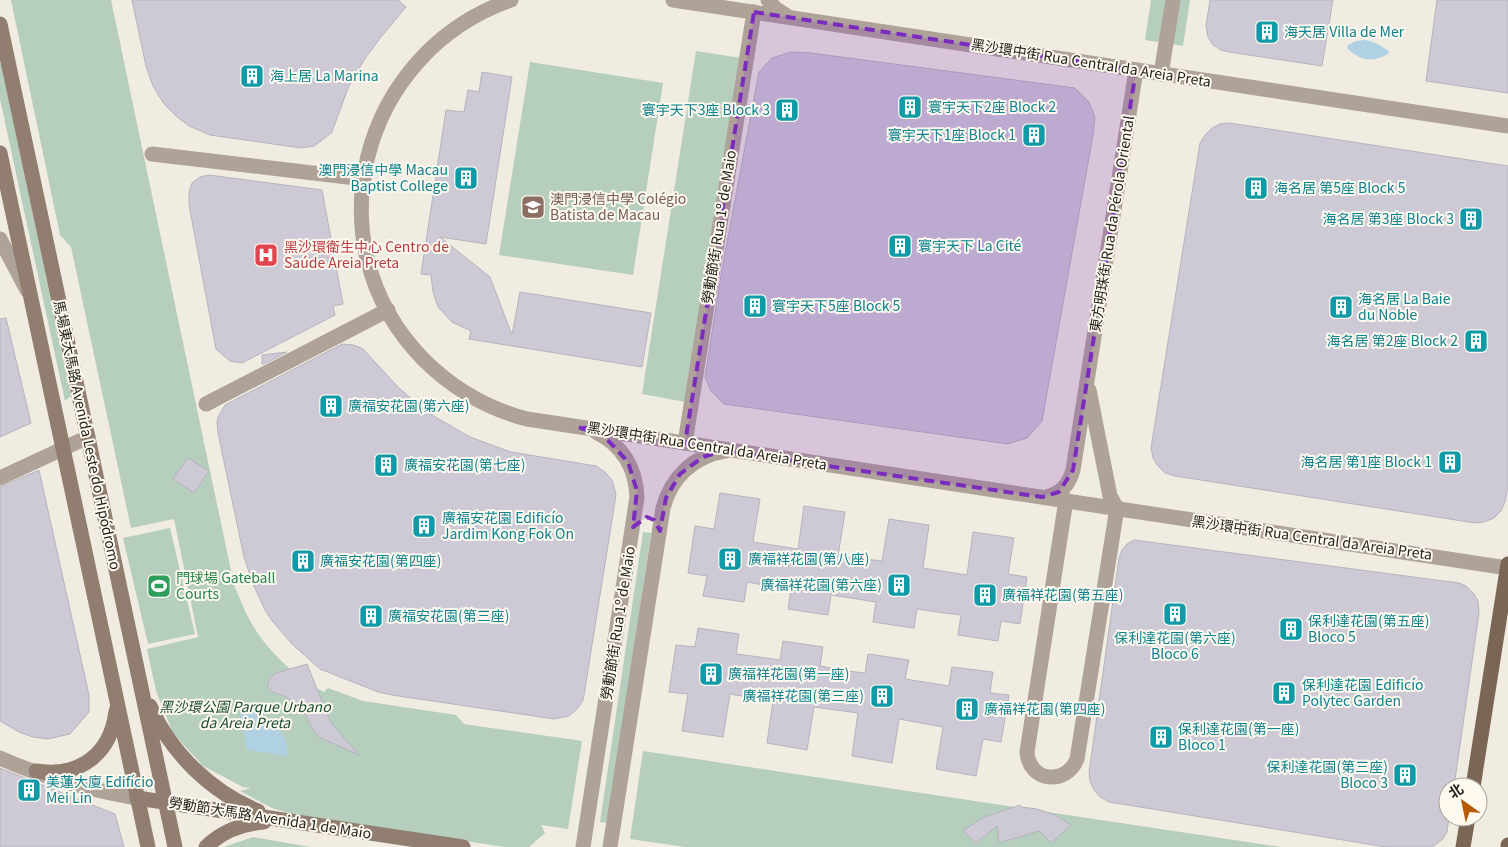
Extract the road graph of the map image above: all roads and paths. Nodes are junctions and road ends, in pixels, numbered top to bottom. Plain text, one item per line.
1 (511, 0) edge
2 (674, 0) edge
3 (768, 0) edge
4 (1172, 0) edge
5 (754, 12) junction
6 (793, 18) junction
7 (0, 24) edge
8 (1136, 70) junction
9 (1161, 74) junction
10 (1508, 126) edge
11 (0, 153) edge
12 (152, 154) dead end
13 (364, 179) junction
14 (0, 239) edge
15 (31, 297) junction
16 (388, 310) junction
17 (1087, 379) junction
18 (206, 404) dead end
19 (578, 426) junction
20 (88, 437) junction
21 (685, 443) junction
22 (63, 449) junction
23 (741, 451) junction
24 (0, 478) edge
25 (1042, 497) junction
26 (1066, 500) junction
27 (1117, 508) junction
28 (633, 527) junction
29 (660, 530) junction
30 (1508, 567) edge
31 (137, 669) junction
32 (116, 699) junction
33 (0, 758) edge
34 (36, 771) junction
35 (1475, 777) edge
36 (137, 798) junction
37 (165, 802) junction
38 (298, 822) junction
39 (1467, 827) edge
40 (148, 847) edge
41 (175, 847) edge
42 (206, 847) edge
43 (463, 847) edge
44 (584, 847) edge
45 (610, 847) edge
46 (1464, 847) edge

1 - 13 street, 黑沙環中街 Rua Central da Areia Preta
2 - 5 street, 黑沙環中街 Rua Central da Areia Preta
3 - 6 street
4 - 9 street
5 - 6 street, 黑沙環中街 Rua Central da Areia Preta
5 - 21 street, 勞動節街 Rua 1º de Maio
6 - 8 street, 黑沙環中街 Rua Central da Areia Preta
7 - 20 main road, 馬場東大馬路 Avenida Leste do Hipódromo
8 - 9 street, 黑沙環中街 Rua Central da Areia Preta
8 - 17 street, 東方明珠街 Rua da Pérola Oriental
9 - 10 street, 黑沙環中街 Rua Central da Areia Preta
11 - 15 main road, 馬場東大馬路 Avenida Leste do Hipódromo
12 - 13 street
13 - 16 street, 黑沙環中街 Rua Central da Areia Preta
14 - 15 street, 馬場東大馬路 Avenida Leste do Hipódromo
15 - 22 main road, 馬場東大馬路 Avenida Leste do Hipódromo
16 - 18 street
16 - 19 street, 黑沙環中街 Rua Central da Areia Preta
17 - 25 street, 東方明珠街 Rua da Pérola Oriental
17 - 27 street, 東方明珠街 Rua da Pérola Oriental
19 - 21 street, 黑沙環中街 Rua Central da Areia Preta
19 - 28 street, 勞動節街 Rua 1º de Maio
20 - 22 street
20 - 31 main road, 馬場東大馬路 Avenida Leste do Hipódromo
21 - 23 street, 黑沙環中街 Rua Central da Areia Preta
22 - 24 street
22 - 32 main road, 馬場東大馬路 Avenida Leste do Hipódromo
23 - 25 street, 黑沙環中街 Rua Central da Areia Preta
23 - 29 street, 勞動節街 Rua 1º de Maio
25 - 26 street, 黑沙環中街 Rua Central da Areia Preta
26 - 27 street, 黑沙環中街 Rua Central da Areia Preta
26 - 27 street
27 - 30 street, 黑沙環中街 Rua Central da Areia Preta
28 - 29 street
28 - 44 street, 勞動節街 Rua 1º de Maio
29 - 45 street, 勞動節街 Rua 1º de Maio
30 - 35 main road
31 - 37 main road, 馬場東大馬路 Avenida Leste do Hipódromo
31 - 38 main road
32 - 34 main road
32 - 36 main road, 馬場東大馬路 Avenida Leste do Hipódromo
33 - 34 street
34 - 36 street
36 - 37 main road, 勞動節大馬路 Avenida 1 de Maio
36 - 40 main road, 馬場東大馬路 Avenida Leste do Hipódromo
37 - 38 main road, 勞動節大馬路 Avenida 1 de Maio
37 - 41 main road, 馬場東大馬路 Avenida Leste do Hipódromo
38 - 42 main road
38 - 43 main road, 勞動節大馬路 Avenida 1 de Maio
39 - 46 main road

